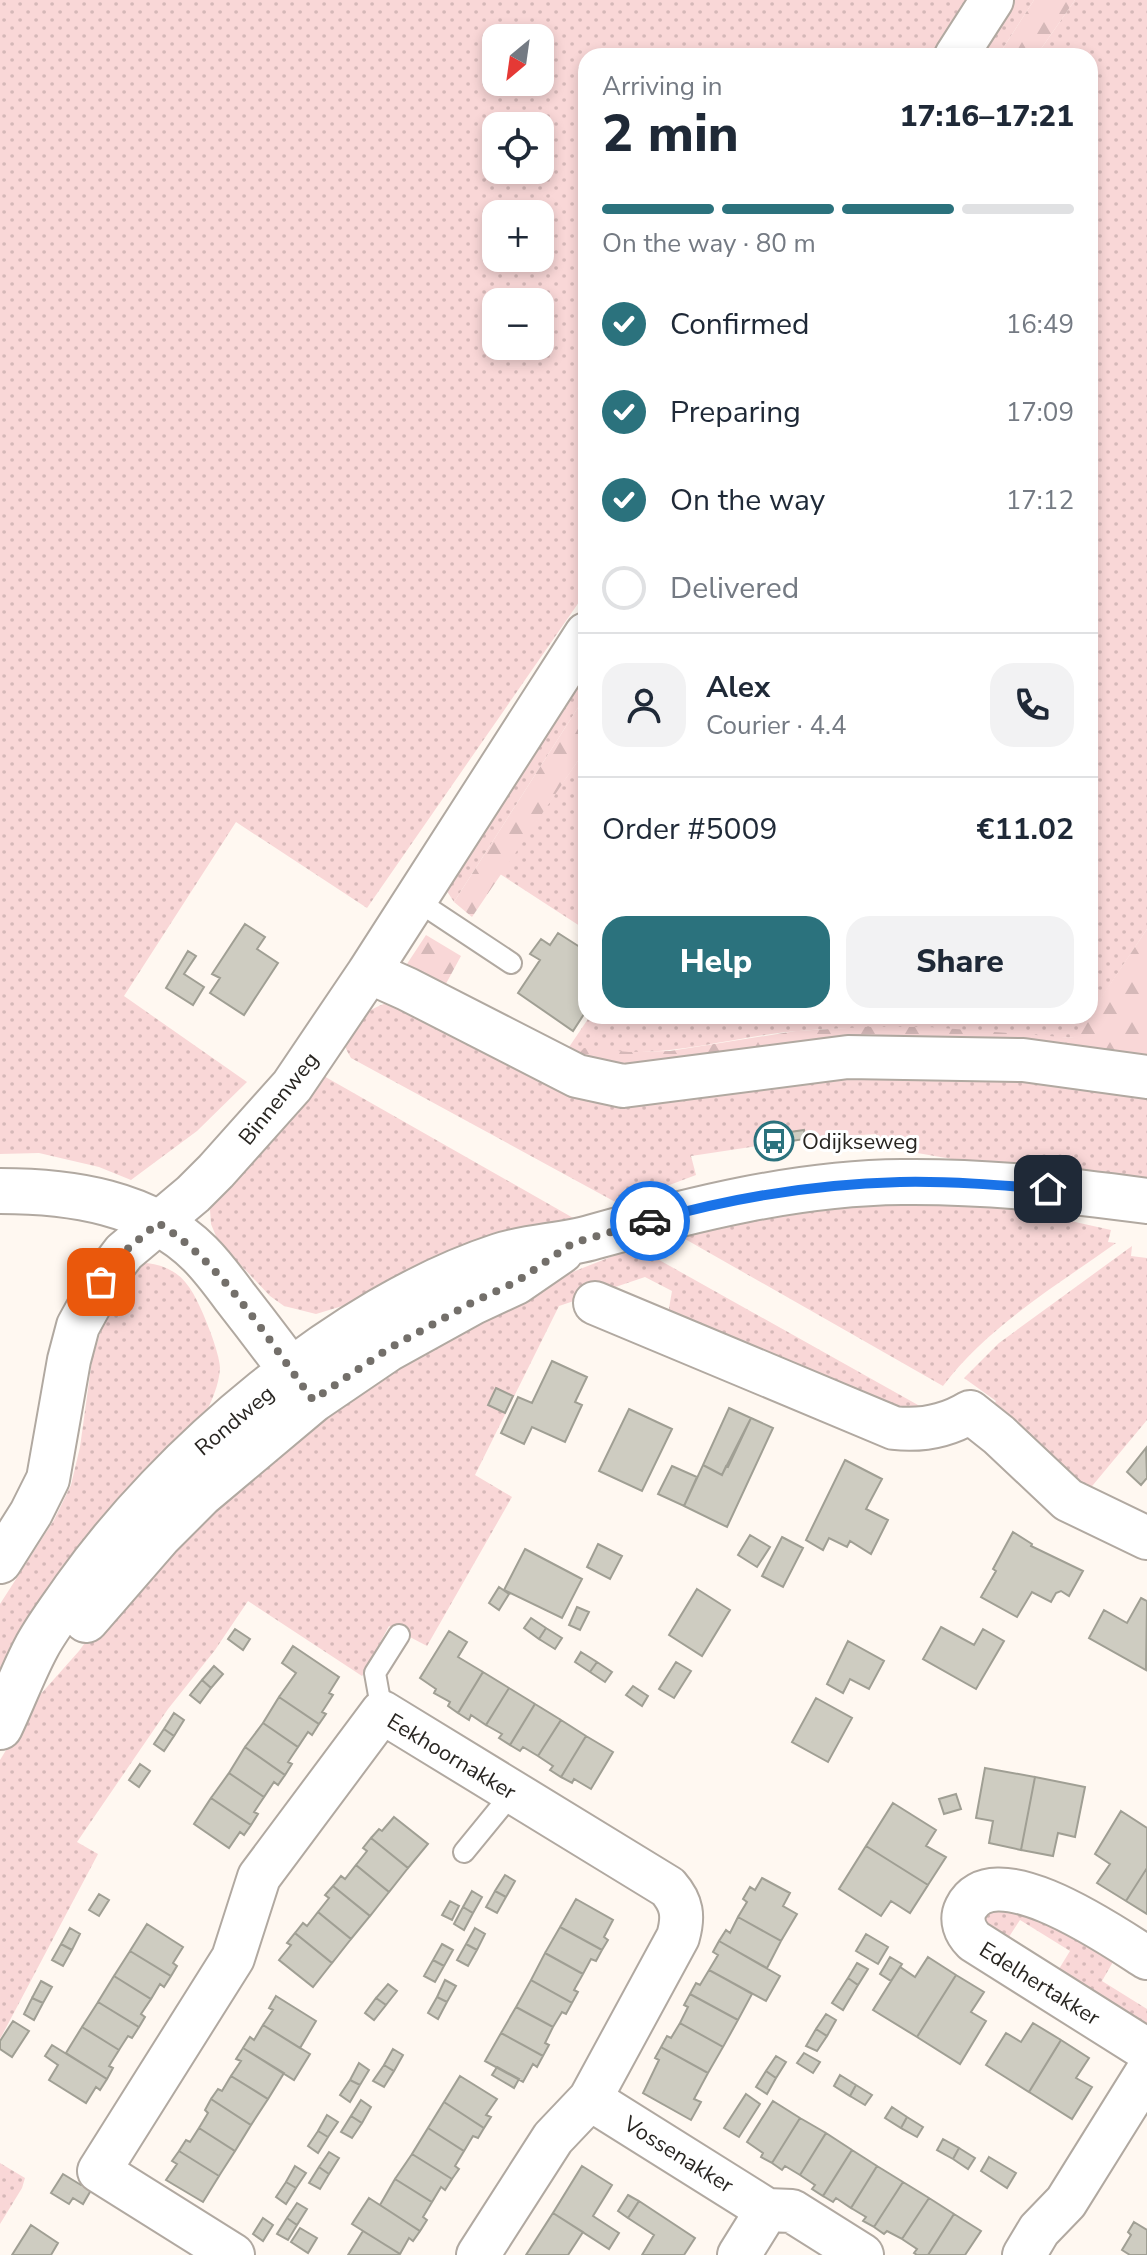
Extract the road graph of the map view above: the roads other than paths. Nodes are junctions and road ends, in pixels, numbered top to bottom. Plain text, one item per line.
1 (992, 0) edge
2 (961, 48) edge
3 (578, 647) edge
4 (416, 900) junction
5 (511, 963) dead end
6 (369, 972) junction
7 (1147, 1077) edge
8 (0, 1191) edge
9 (1147, 1201) edge
10 (140, 1215) junction
11 (595, 1303) dead end
12 (302, 1386) junction
13 (1147, 1538) edge
14 (0, 1562) edge
15 (399, 1635) dead end
16 (382, 1712) junction
17 (0, 1726) edge
18 (513, 1792) junction
19 (464, 1852) dead end
20 (1147, 1958) edge
21 (1147, 2050) edge
22 (1147, 2072) edge
23 (590, 2099) junction
24 (767, 2210) junction
25 (233, 2255) edge
26 (478, 2255) edge
27 (739, 2255) edge
28 (862, 2255) edge
29 (1024, 2255) edge

1 - 2 street
3 - 4 street, Binnenweg
4 - 5 lane
4 - 6 street, Binnenweg
6 - 7 street
6 - 10 street, Binnenweg
8 - 10 main road
9 - 12 main road, Rondweg
10 - 12 main road
10 - 14 street, Binnenweg
11 - 13 street
12 - 17 main road, Rondweg
15 - 16 lane
16 - 18 street, Eekhoornakker
16 - 25 street, Eekhoornakker
18 - 19 lane
18 - 23 street, Eekhoornakker
20 - 21 street, Edelhertakker
22 - 29 street
23 - 24 street, Vossenakker
23 - 26 street, Eekhoornakker
24 - 27 street
24 - 28 street, Vossenakker

